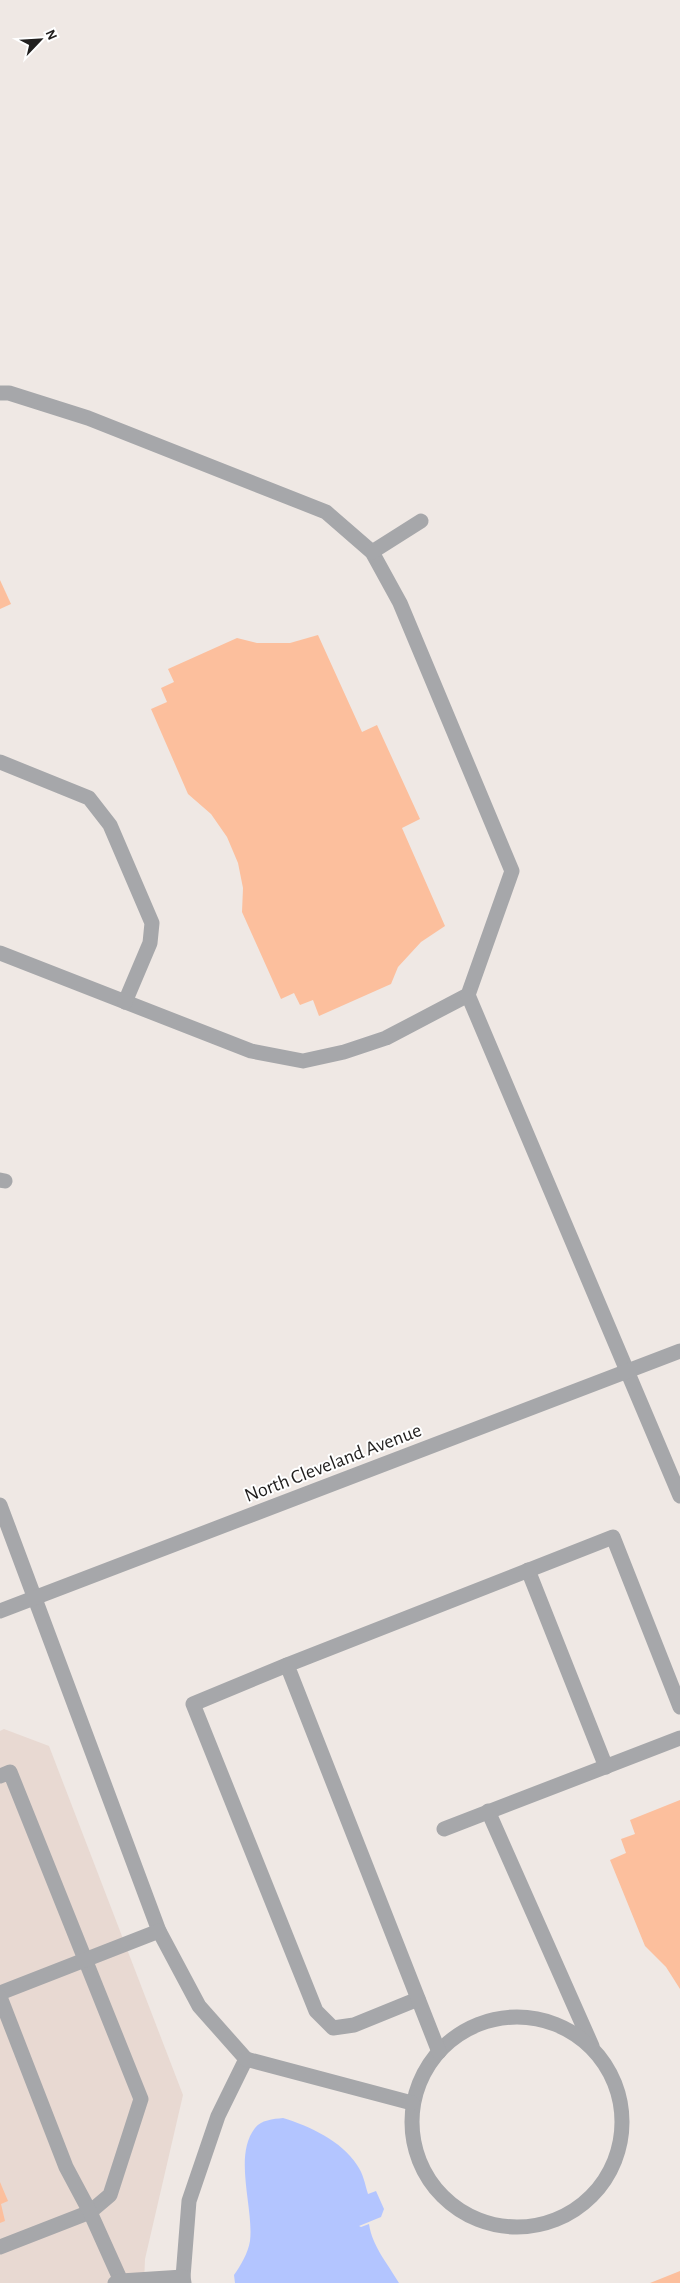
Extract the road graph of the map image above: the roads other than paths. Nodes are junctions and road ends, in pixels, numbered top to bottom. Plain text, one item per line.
1 (0, 393) edge
2 (421, 520) dead end
3 (372, 552) junction
4 (0, 762) edge
5 (0, 953) edge
6 (468, 995) junction
7 (125, 1002) junction
8 (680, 1351) edge
9 (626, 1372) junction
10 (680, 1496) edge
11 (0, 1505) edge
12 (528, 1570) junction
13 (34, 1599) junction
14 (0, 1611) edge
15 (287, 1665) junction
16 (680, 1707) edge
17 (680, 1738) edge
18 (606, 1767) junction
19 (0, 1776) edge
20 (488, 1811) junction
21 (444, 1829) dead end
22 (159, 1932) junction
23 (84, 1959) junction
24 (0, 1995) edge
25 (418, 1999) junction
26 (439, 2052) junction
27 (594, 2052) junction
28 (246, 2059) junction
29 (412, 2103) junction
30 (90, 2212) junction
31 (0, 2247) edge
32 (183, 2280) edge
33 (118, 2282) edge

1 - 3 street
2 - 3 street
3 - 6 street
4 - 7 street
5 - 7 street
6 - 7 street
6 - 9 street
8 - 9 street, North Cleveland Avenue
9 - 10 street
9 - 13 street, North Cleveland Avenue
11 - 13 street
12 - 15 street
12 - 16 street
12 - 18 street
13 - 14 street, North Cleveland Avenue
13 - 22 street
15 - 25 street
15 - 25 street
17 - 18 street
18 - 20 street
19 - 23 street
20 - 21 street
20 - 27 street
22 - 23 street
22 - 28 street
23 - 24 street
23 - 30 street
24 - 30 street
25 - 26 street
26 - 27 street
26 - 29 street
27 - 29 street
28 - 29 street
28 - 32 street
30 - 31 street
30 - 33 street
32 - 33 street

